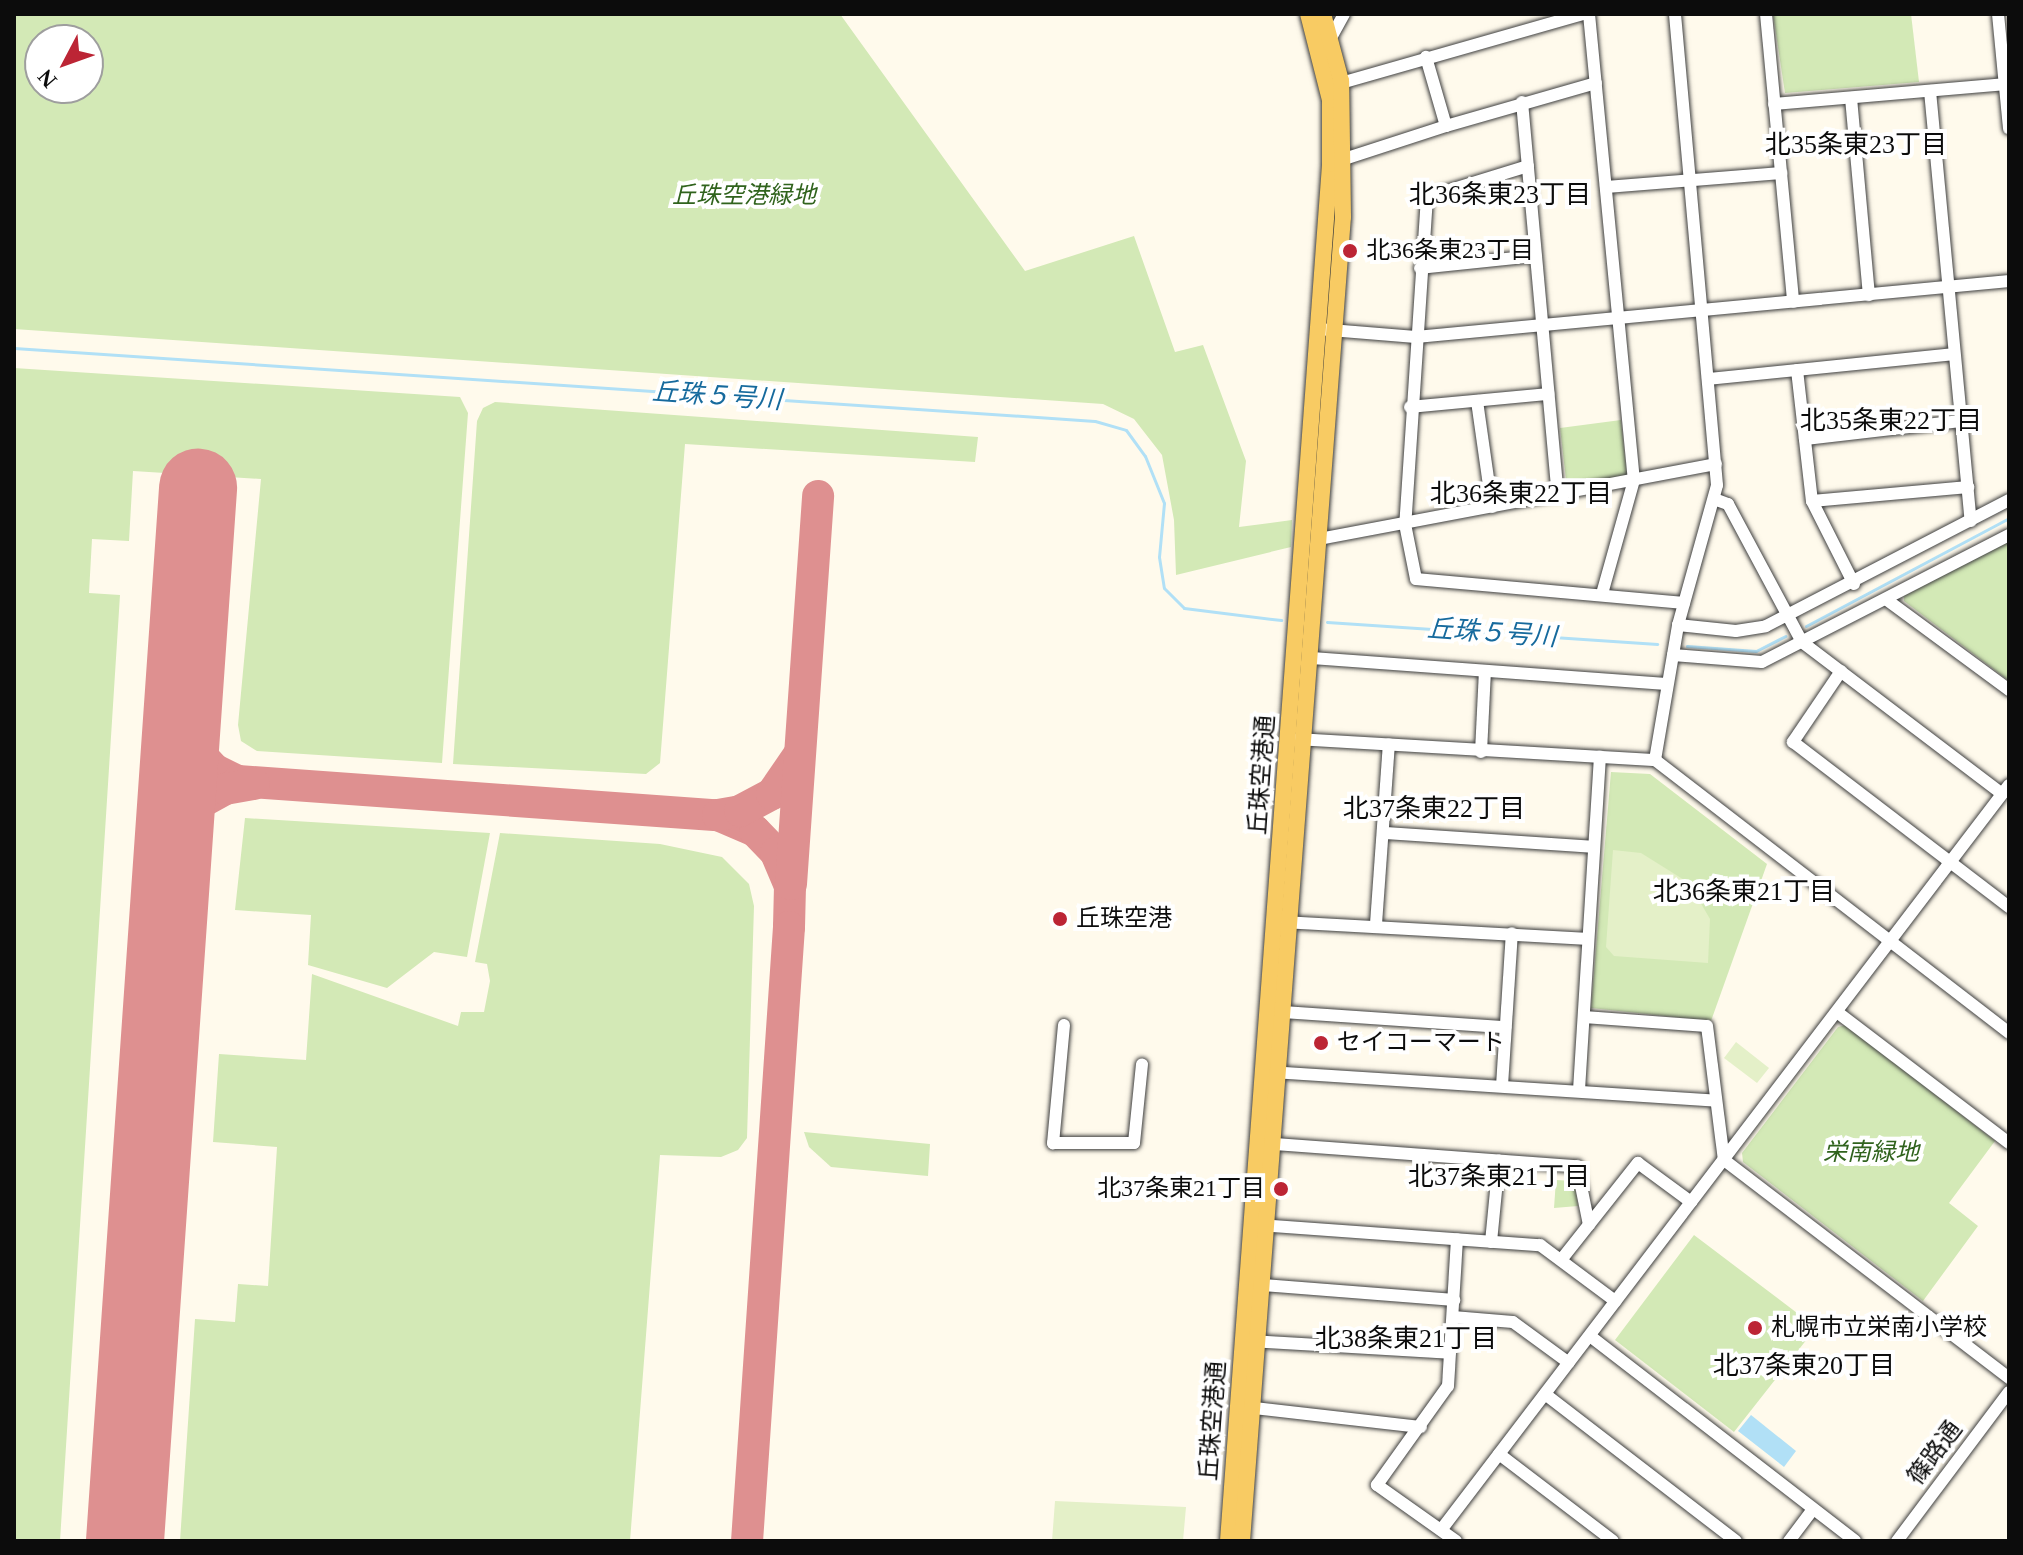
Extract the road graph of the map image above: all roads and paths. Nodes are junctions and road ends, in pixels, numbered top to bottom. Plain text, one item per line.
1 (1308, 14) edge
2 (1323, 14) edge
3 (1344, 14) edge
4 (1583, 14) edge
5 (1589, 14) edge
6 (1675, 14) edge
7 (1766, 14) edge
8 (1998, 14) edge
9 (1325, 46) junction
10 (1426, 57) junction
11 (1596, 83) junction
12 (2007, 84) edge
13 (1335, 85) junction
14 (1930, 91) junction
15 (1851, 98) junction
16 (1522, 102) junction
17 (1774, 104) junction
18 (1446, 126) junction
19 (2009, 128) edge
20 (1337, 161) junction
21 (1528, 166) junction
22 (1781, 173) junction
23 (1690, 180) junction
24 (1606, 187) junction
25 (1535, 256) junction
26 (1420, 268) junction
27 (2009, 281) edge
28 (1947, 287) junction
29 (1869, 295) junction
30 (1793, 302) junction
31 (1702, 310) junction
32 (1619, 318) junction
33 (1542, 326) junction
34 (1326, 329) junction
35 (1416, 337) junction
36 (1954, 354) junction
37 (1797, 370) junction
38 (1708, 379) junction
39 (1548, 394) junction
40 (1477, 401) junction
41 (1410, 407) junction
42 (1961, 421) junction
43 (1805, 439) junction
44 (1716, 464) junction
45 (1634, 480) junction
46 (1968, 487) junction
47 (1558, 495) junction
48 (1714, 499) junction
49 (2009, 500) edge
50 (1812, 501) junction
51 (1492, 507) junction
52 (1971, 521) junction
53 (1405, 524) junction
54 (2009, 535) edge
55 (1319, 539) junction
56 (1854, 584) junction
57 (1602, 594) junction
58 (1887, 600) junction
59 (1684, 603) junction
60 (1789, 615) junction
61 (1678, 625) junction
62 (1802, 642) junction
63 (1673, 655) junction
64 (1311, 658) junction
65 (1485, 671) junction
66 (1841, 671) junction
67 (1667, 684) junction
68 (2009, 690) edge
69 (1296, 739) junction
70 (1389, 744) junction
71 (1481, 752) junction
72 (1600, 757) junction
73 (1655, 760) junction
74 (2006, 789) edge
75 (1384, 833) junction
76 (1594, 847) junction
77 (1950, 861) junction
78 (2009, 889) edge
79 (2005, 904) edge
80 (1282, 922) junction
81 (1376, 924) junction
82 (1512, 933) junction
83 (1588, 939) junction
84 (1890, 941) junction
85 (1283, 1012) junction
86 (1837, 1012) junction
87 (1584, 1017) junction
88 (1064, 1025) dead end
89 (2006, 1025) edge
90 (1505, 1027) junction
91 (1142, 1064) dead end
92 (1272, 1072) junction
93 (1502, 1086) junction
94 (1579, 1090) junction
95 (1715, 1101) junction
96 (2009, 1143) edge
97 (1274, 1144) junction
98 (1499, 1160) junction
99 (1724, 1160) junction
100 (1691, 1202) junction
101 (1260, 1225) junction
102 (1589, 1225) junction
103 (1457, 1239) junction
104 (1491, 1242) junction
105 (1561, 1260) junction
106 (1263, 1285) junction
107 (1454, 1300) junction
108 (1615, 1301) junction
109 (1453, 1317) junction
110 (1590, 1336) junction
111 (1251, 1341) junction
112 (1450, 1353) junction
113 (1569, 1363) junction
114 (2009, 1378) edge
115 (2009, 1392) edge
116 (1545, 1394) junction
117 (1245, 1407) junction
118 (1421, 1427) junction
119 (1499, 1454) junction
120 (1813, 1509) junction
121 (1441, 1530) junction
122 (1228, 1541) edge
123 (1242, 1541) edge
124 (1456, 1541) edge
125 (1613, 1541) edge
126 (1736, 1541) edge
127 (1789, 1541) edge
128 (1855, 1541) edge
129 (1897, 1541) edge

1 - 9 main road, 丘珠空港通
2 - 9 main road, 丘珠空港通
3 - 9 street
4 - 10 street
5 - 11 street
6 - 23 street
7 - 17 street
8 - 12 street
9 - 13 main road, 丘珠空港通
10 - 13 street
10 - 18 street
11 - 16 street
11 - 24 street
12 - 14 street
12 - 19 street
13 - 20 main road, 丘珠空港通
14 - 15 street
14 - 28 street
15 - 17 street
15 - 29 street
16 - 18 street
16 - 21 street
17 - 22 street
18 - 20 street
20 - 34 main road, 丘珠空港通
21 - 25 street
21 - 26 street
22 - 23 street
22 - 30 street
23 - 24 street
23 - 31 street
24 - 32 street
25 - 26 street
25 - 33 street
26 - 35 street
27 - 28 street
28 - 29 street
28 - 36 street
29 - 30 street
30 - 31 street
31 - 32 street
31 - 38 street
32 - 33 street
32 - 45 street
33 - 35 street
33 - 39 street
34 - 35 street
34 - 55 main road, 丘珠空港通
34 - 69 main road, 丘珠空港通
35 - 41 street
36 - 37 street
36 - 42 street
37 - 38 street
37 - 43 street
38 - 44 street
39 - 40 street
39 - 47 street
40 - 41 street
40 - 51 street
41 - 53 street
42 - 43 street
42 - 46 street
43 - 50 street
44 - 45 street
44 - 48 street
45 - 47 street
45 - 57 street
46 - 50 street
46 - 52 street
47 - 51 street
48 - 59 street
48 - 60 street
49 - 52 street
50 - 56 street
51 - 53 street
52 - 56 street
53 - 55 street
53 - 57 street
54 - 58 street
55 - 64 main road, 丘珠空港通
56 - 60 street
57 - 59 street
58 - 62 street
58 - 68 street
59 - 61 street
60 - 61 street
60 - 62 street
61 - 63 street
62 - 63 street
62 - 66 street
63 - 67 street
64 - 65 street
64 - 69 main road, 丘珠空港通
65 - 67 street
65 - 71 street
66 - 74 street
66 - 77 street
67 - 73 street
69 - 70 street
69 - 80 main road, 丘珠空港通
70 - 71 street
70 - 75 street
71 - 72 street
72 - 73 street
72 - 76 street
73 - 84 street
74 - 77 street
75 - 76 street
75 - 81 street
76 - 83 street
77 - 79 street
77 - 84 street
78 - 79 street
80 - 81 street
80 - 85 main road, 丘珠空港通
80 - 92 main road, 丘珠空港通
81 - 82 street
82 - 83 street
82 - 90 street
83 - 87 street
84 - 86 street
84 - 89 street
85 - 90 street
85 - 92 main road, 丘珠空港通
86 - 96 street
86 - 99 street
87 - 94 street
87 - 95 street
88 - 91 street
90 - 93 street
92 - 93 street
92 - 97 main road, 丘珠空港通
92 - 101 main road, 丘珠空港通
93 - 94 street
94 - 95 street
95 - 99 street
97 - 98 street
97 - 101 main road, 丘珠空港通
98 - 102 street
98 - 104 street
99 - 100 street
99 - 114 street
100 - 102 street
100 - 108 street
101 - 103 street
101 - 106 main road, 丘珠空港通
101 - 111 main road, 丘珠空港通
102 - 105 street
103 - 104 street
103 - 107 street
104 - 105 street
105 - 108 street
106 - 107 street
106 - 111 main road, 丘珠空港通
107 - 109 street
108 - 110 street
109 - 112 street
109 - 113 street
110 - 113 street
110 - 120 street
111 - 112 street
111 - 117 main road, 丘珠空港通
112 - 118 street
113 - 116 street
115 - 129 street, 篠路通
116 - 119 street
116 - 126 street
117 - 118 street
117 - 122 main road, 丘珠空港通
117 - 123 main road, 丘珠空港通
118 - 121 street
119 - 121 street
119 - 125 street
120 - 127 street
120 - 128 street
121 - 124 street

